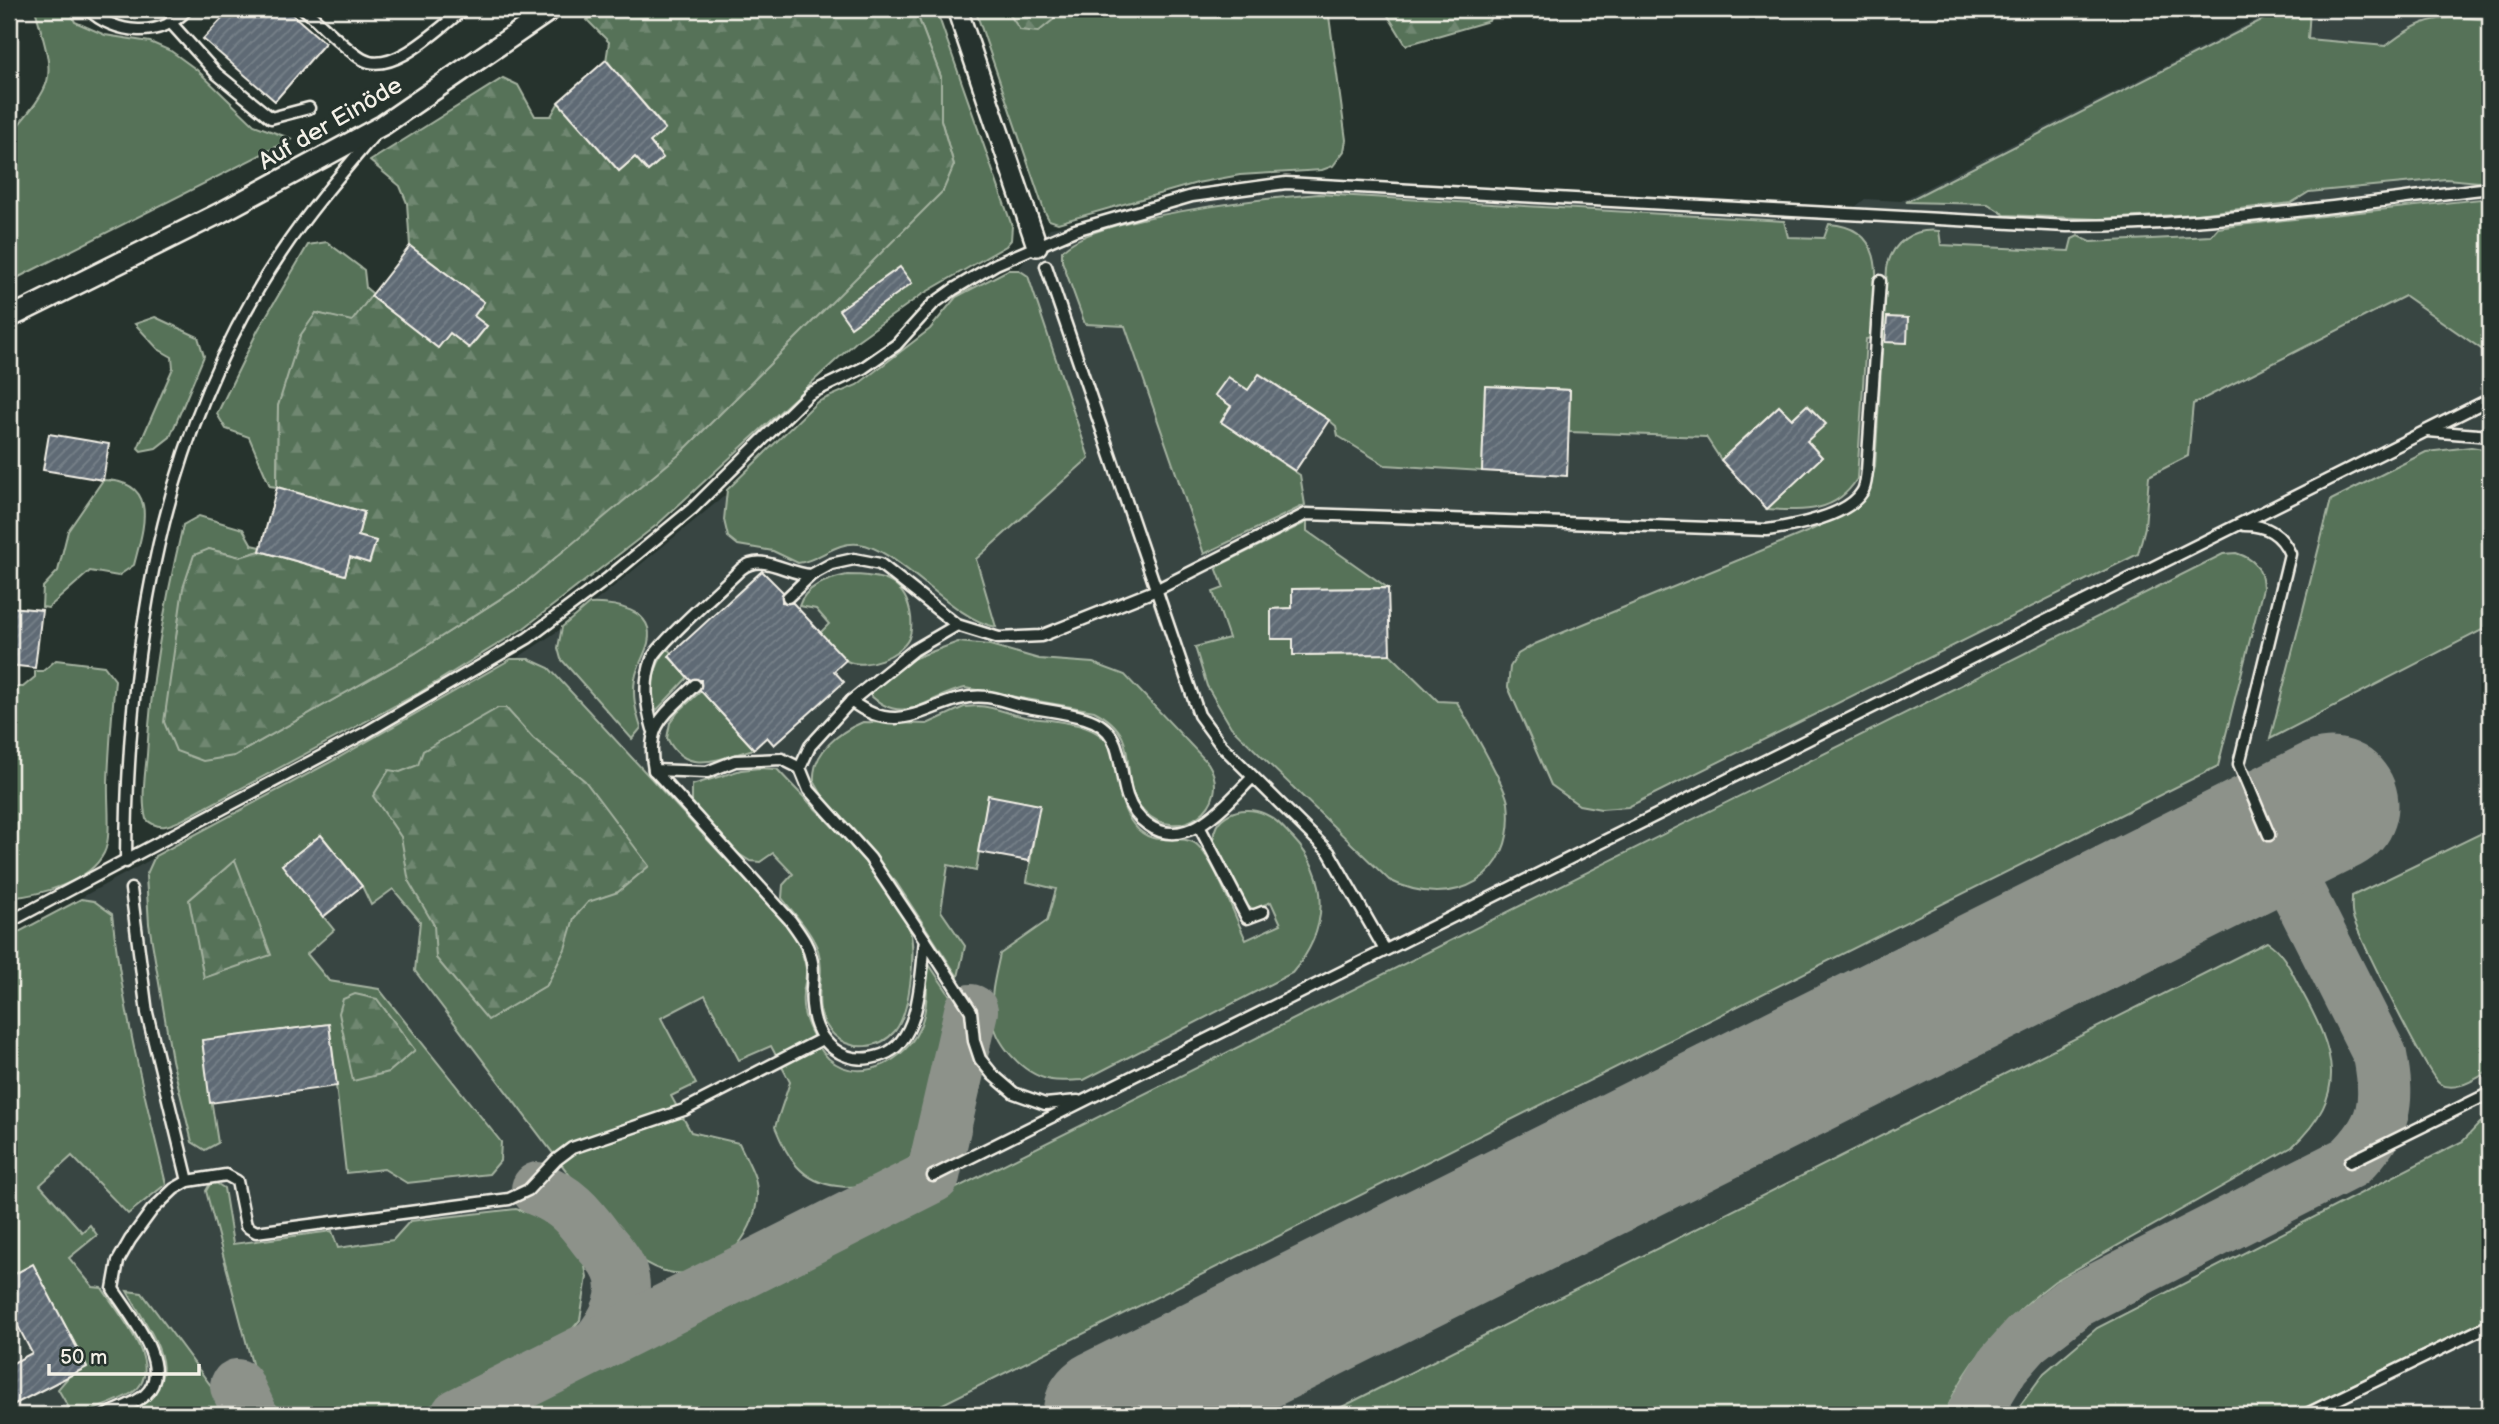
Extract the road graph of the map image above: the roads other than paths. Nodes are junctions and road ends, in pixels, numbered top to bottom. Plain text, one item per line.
1 (88, 9) edge
2 (187, 9) edge
3 (304, 9) edge
4 (464, 9) edge
5 (552, 9) edge
6 (957, 9) edge
7 (170, 22) junction
8 (309, 108) dead end
9 (383, 125) junction
10 (2490, 188) edge
11 (1037, 246) junction
12 (1045, 266) dead end
13 (1880, 281) dead end
14 (9, 318) edge
15 (2490, 399) edge
16 (2428, 431) junction
17 (2490, 436) edge
18 (2240, 525) junction
19 (811, 575) junction
20 (1154, 591) junction
21 (788, 597) dead end
22 (957, 625) junction
23 (695, 685) dead end
24 (851, 701) junction
25 (653, 729) junction
26 (800, 768) junction
27 (654, 770) junction
28 (1253, 777) junction
29 (1199, 826) junction
30 (2269, 835) dead end
31 (126, 862) junction
32 (131, 889) dead end
33 (9, 909) edge
34 (26, 912) junction
35 (1263, 912) dead end
36 (9, 922) edge
37 (925, 940) junction
38 (1385, 950) junction
39 (822, 1039) junction
40 (2490, 1093) edge
41 (1083, 1101) junction
42 (2350, 1162) dead end
43 (933, 1176) dead end
44 (188, 1181) junction
45 (2490, 1325) edge
46 (106, 1415) edge
47 (2305, 1415) edge

1 - 7 lane
2 - 7 lane
3 - 4 lane
5 - 9 street, Auf der Einöde
6 - 11 street
7 - 8 lane
9 - 14 street, Auf der Einöde
9 - 31 lane
10 - 11 lane
11 - 31 lane
12 - 20 lane
13 - 20 lane
15 - 16 lane
16 - 17 lane
16 - 18 lane
18 - 30 lane
18 - 38 lane
19 - 21 lane
19 - 22 lane
19 - 25 lane
20 - 22 lane
20 - 28 lane
22 - 24 lane
23 - 25 lane
24 - 26 lane
24 - 29 lane
25 - 27 lane
26 - 27 lane
26 - 37 lane
27 - 39 lane
28 - 29 lane
28 - 38 lane
29 - 35 lane
31 - 34 lane
32 - 44 lane
33 - 34 lane
34 - 36 lane
37 - 39 lane
37 - 41 lane
38 - 41 lane
39 - 44 lane
40 - 42 lane
41 - 43 lane
44 - 46 lane
45 - 47 lane

